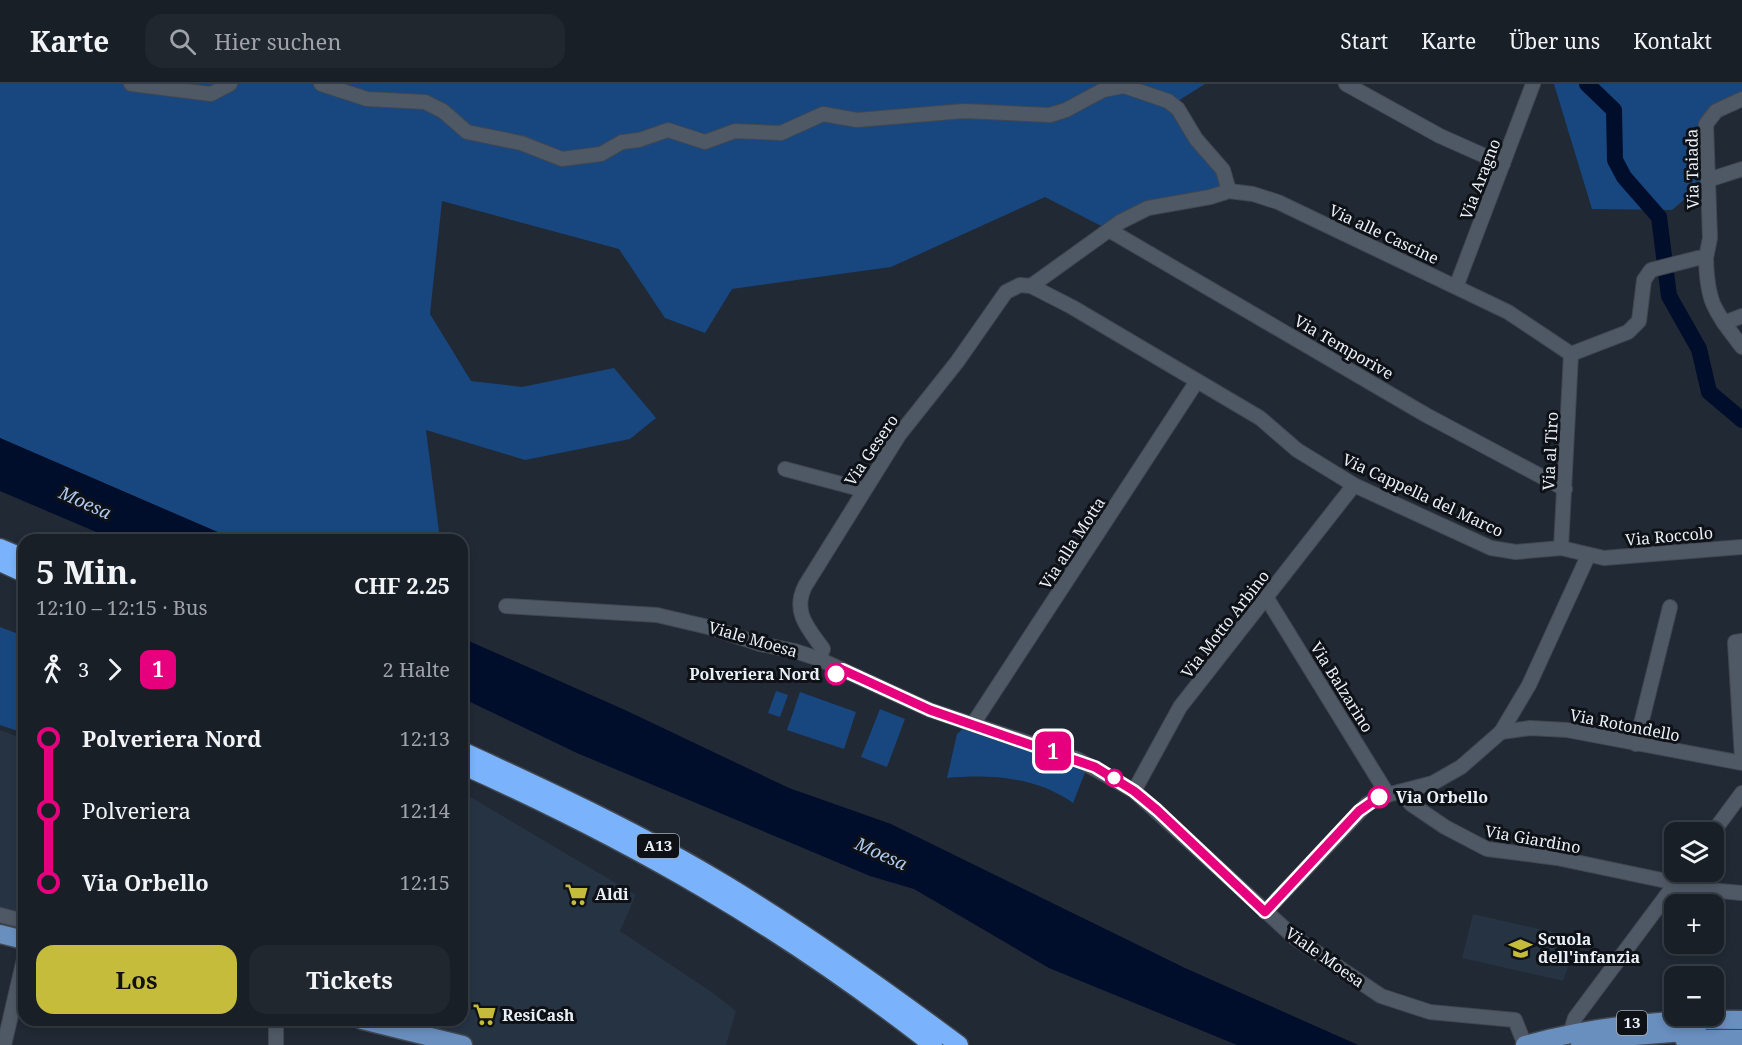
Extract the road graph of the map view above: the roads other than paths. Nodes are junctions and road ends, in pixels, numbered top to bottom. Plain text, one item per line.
1 (131, 84) edge
2 (230, 84) edge
3 (321, 84) edge
4 (1346, 84) edge
5 (1533, 84) edge
6 (1742, 99) edge
7 (1503, 164) junction
8 (1742, 169) edge
9 (1707, 180) junction
10 (1229, 191) junction
11 (1109, 230) junction
12 (1706, 258) junction
13 (1031, 286) junction
14 (1456, 287) junction
15 (1742, 316) edge
16 (1724, 323) junction
17 (1742, 347) edge
18 (1571, 354) junction
19 (1197, 381) junction
20 (785, 469) dead end
21 (1354, 485) junction
22 (1565, 489) junction
23 (864, 490) junction
24 (1742, 546) edge
25 (0, 548) edge
26 (1562, 548) junction
27 (18, 556) edge
28 (1594, 557) junction
29 (0, 562) edge
30 (18, 570) edge
31 (1266, 597) junction
32 (506, 606) dead end
33 (1670, 607) dead end
34 (1742, 641) edge
35 (819, 659) junction
36 (973, 724) junction
37 (1501, 732) junction
38 (1636, 744) junction
39 (468, 754) edge
40 (1742, 758) edge
41 (1742, 763) edge
42 (468, 768) edge
43 (1134, 791) junction
44 (1742, 793) edge
45 (1395, 794) junction
46 (1720, 822) edge
47 (1676, 883) junction
48 (1742, 893) edge
49 (1265, 912) junction
50 (0, 915) edge
51 (18, 920) edge
52 (0, 934) edge
53 (18, 938) edge
54 (18, 985) edge
55 (1742, 1020) edge
56 (276, 1026) edge
57 (386, 1026) edge
58 (1742, 1032) edge
59 (932, 1036) edge
60 (1575, 1039) edge
61 (1742, 1039) edge
62 (4, 1045) edge
63 (276, 1045) edge
64 (463, 1045) edge
65 (951, 1045) edge
66 (959, 1045) edge
67 (1525, 1045) edge
68 (1638, 1045) edge

1 - 2 street
3 - 10 street
4 - 7 street
5 - 7 street, Via Aragno
6 - 9 street, Via Taiada
7 - 14 street, Via Aragno
8 - 9 street
9 - 12 street, Via Taiada
10 - 11 street, Via alle Cascine
10 - 14 street, Via alle Cascine
11 - 13 street, Via alle Cascine
11 - 22 street, Via Temporive
12 - 16 street, Via Taiada
12 - 18 street
13 - 19 street, Via Cappella del Marco
13 - 23 street, Via Gesero
14 - 18 street, Via alle Cascine
15 - 16 street
16 - 17 street, Via Taiada
18 - 22 street, Via al Tiro
19 - 21 street, Via Cappella del Marco
19 - 36 street, Via alla Motta
20 - 23 street
21 - 26 street, Via Cappella del Marco
21 - 31 street, Via Motto Arbino
22 - 26 street, Via al Tiro
23 - 35 street, Via Gesero
24 - 28 street, Via Roccolo
25 - 27 highway
26 - 28 street, Via Cappella del Marco
28 - 37 street
29 - 30 highway
31 - 43 street, Via Motto Arbino
31 - 45 street, Via Balzarino
32 - 35 street, Viale Moesa
33 - 38 street
34 - 40 street
35 - 36 street, Viale Moesa
36 - 43 street, Viale Moesa
37 - 38 street, Via Rotondello
37 - 45 street
38 - 41 street, Via Rotondello
39 - 59 highway, A13
42 - 59 highway, A13
43 - 49 street, Viale Moesa
44 - 46 street
45 - 47 street, Via Giardino
45 - 49 street
47 - 48 street, Via Giardino
47 - 60 street
49 - 67 street, Viale Moesa
50 - 51 street
52 - 53 main road
54 - 62 street
55 - 60 main road, Viale Moesa / 13
56 - 63 street
57 - 64 main road
58 - 60 main road
59 - 65 highway, A13
59 - 66 highway, A13
60 - 67 main road, Viale Moesa / 13
61 - 68 main road

